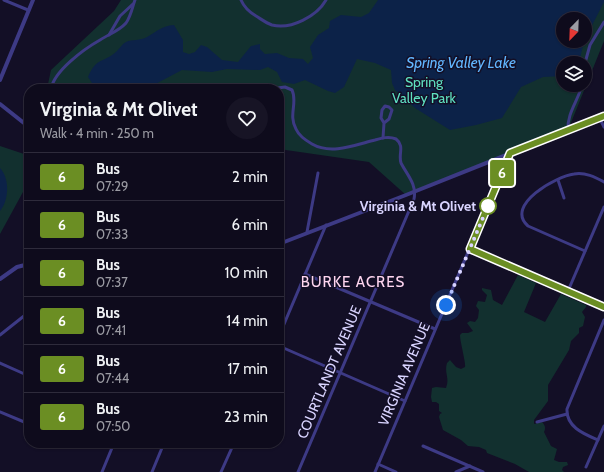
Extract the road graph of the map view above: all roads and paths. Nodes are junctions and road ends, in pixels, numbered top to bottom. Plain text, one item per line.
1 (4, 0) edge
2 (33, 0) edge
3 (135, 0) edge
4 (241, 0) edge
5 (326, 0) edge
6 (133, 4) junction
7 (28, 10) junction
8 (604, 22) edge
9 (109, 35) junction
10 (587, 56) edge
11 (0, 80) edge
12 (52, 84) edge
13 (284, 87) edge
14 (580, 92) edge
15 (0, 104) edge
16 (604, 116) edge
17 (599, 117) junction
18 (24, 123) edge
19 (384, 123) junction
20 (604, 127) edge
21 (568, 130) junction
22 (383, 138) junction
23 (510, 153) junction
24 (318, 173) dead end
25 (558, 180) junction
26 (604, 182) edge
27 (415, 191) junction
28 (564, 198) dead end
29 (604, 207) edge
30 (326, 225) junction
31 (307, 232) junction
32 (284, 242) edge
33 (470, 249) junction
34 (585, 251) junction
35 (24, 265) edge
36 (305, 274) junction
37 (0, 279) edge
38 (568, 291) junction
39 (371, 302) junction
40 (604, 307) edge
41 (24, 316) edge
42 (604, 320) edge
43 (284, 324) edge
44 (435, 329) junction
45 (0, 335) edge
46 (284, 348) edge
47 (0, 363) edge
48 (340, 373) junction
49 (24, 374) edge
50 (405, 401) junction
51 (0, 412) edge
52 (567, 414) junction
53 (537, 422) dead end
54 (24, 423) edge
55 (604, 426) edge
56 (598, 440) junction
57 (423, 446) dead end
58 (112, 448) edge
59 (162, 448) edge
60 (232, 448) edge
61 (378, 464) junction
62 (470, 466) junction
63 (586, 467) dead end
64 (102, 472) edge
65 (152, 472) edge
66 (221, 472) edge
67 (298, 472) edge
68 (375, 472) edge
69 (396, 472) edge
70 (457, 472) edge
71 (483, 472) edge

1 - 7 street
2 - 7 street
3 - 6 street
4 - 5 street
6 - 9 street
6 - 9 street
7 - 11 street
8 - 10 street
9 - 12 street
13 - 22 street
14 - 21 street
15 - 18 street
16 - 17 street
17 - 20 street
17 - 21 street
19 - 19 street
19 - 22 street
21 - 23 street
22 - 27 street
23 - 27 street
23 - 33 street, VIRGINIA AVENUE
24 - 31 street
25 - 26 street
25 - 28 street
25 - 34 street
27 - 30 street
27 - 39 street, COURTLANDT AVENUE
29 - 34 street
30 - 31 street
30 - 36 street
31 - 32 street
33 - 38 street
33 - 44 street, VIRGINIA AVENUE
34 - 38 street
35 - 37 street
36 - 39 street
36 - 43 street
38 - 40 street
39 - 44 street
39 - 48 street, COURTLANDT AVENUE
41 - 45 street
42 - 52 street
44 - 50 street, VIRGINIA AVENUE
46 - 48 street
47 - 49 street
48 - 50 street
48 - 67 street, COURTLANDT AVENUE
50 - 61 street, VIRGINIA AVENUE
51 - 54 street
52 - 53 street
52 - 56 street
55 - 56 street
56 - 63 street
57 - 62 street
58 - 64 street
59 - 65 street
60 - 66 street
61 - 68 street, VIRGINIA AVENUE
61 - 69 street
62 - 70 street
62 - 71 street

